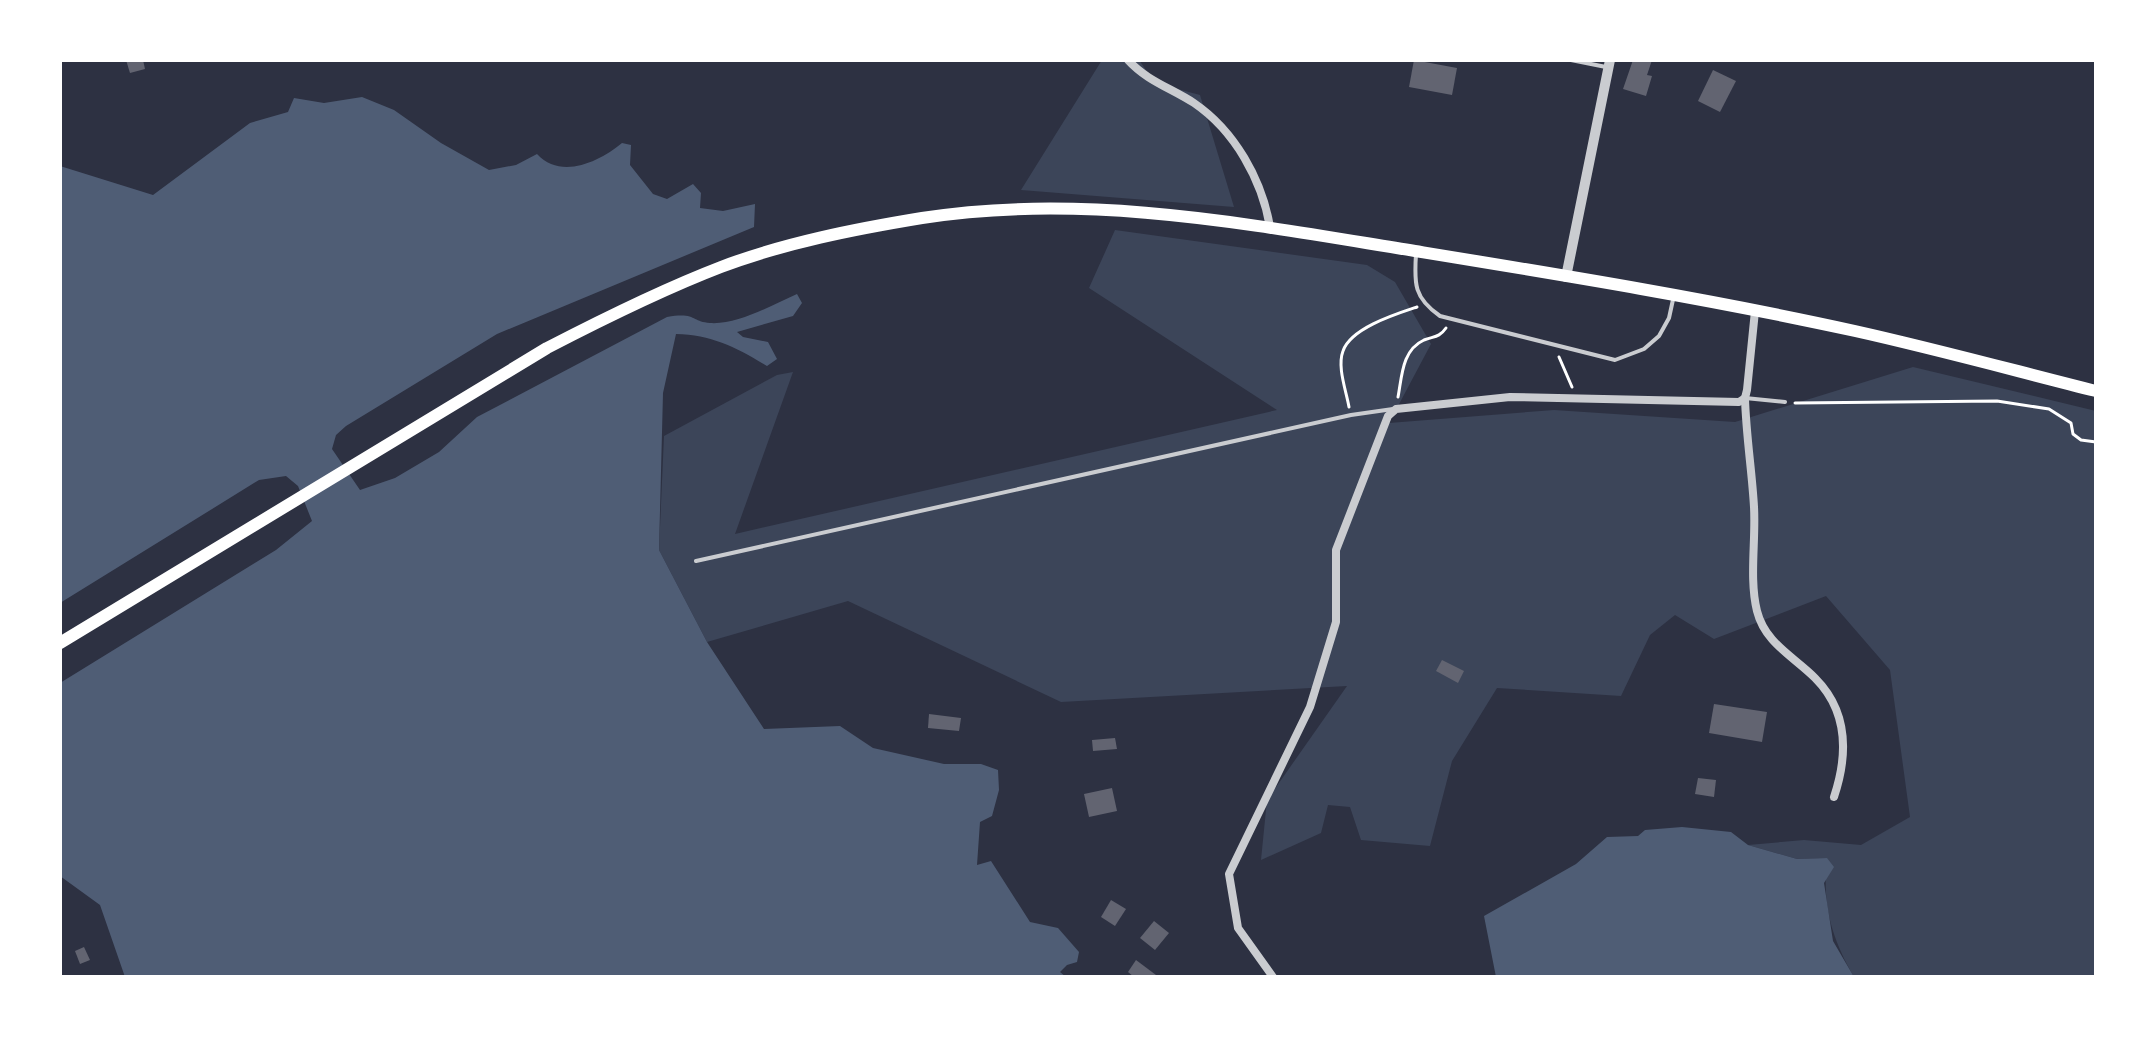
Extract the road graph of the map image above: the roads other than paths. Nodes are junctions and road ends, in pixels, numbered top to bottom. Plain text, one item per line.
1 (1128, 60) edge
2 (1571, 60) edge
3 (1609, 64) edge
4 (1270, 227) junction
5 (1416, 251) junction
6 (1566, 277) junction
7 (1674, 294) junction
8 (1755, 311) junction
9 (2096, 391) edge
10 (1745, 398) junction
11 (1785, 402) road end
12 (1396, 409) junction
13 (696, 561) dead end
14 (60, 643) edge
15 (1834, 797) dead end
16 (1273, 977) edge

1 - 4 street
2 - 3 lane
3 - 6 street
4 - 5 main road
4 - 14 main road
5 - 6 main road
5 - 7 lane
6 - 7 main road
7 - 8 main road
8 - 9 main road
8 - 10 street
10 - 11 lane
10 - 12 street
10 - 15 street
12 - 13 lane
12 - 16 street

